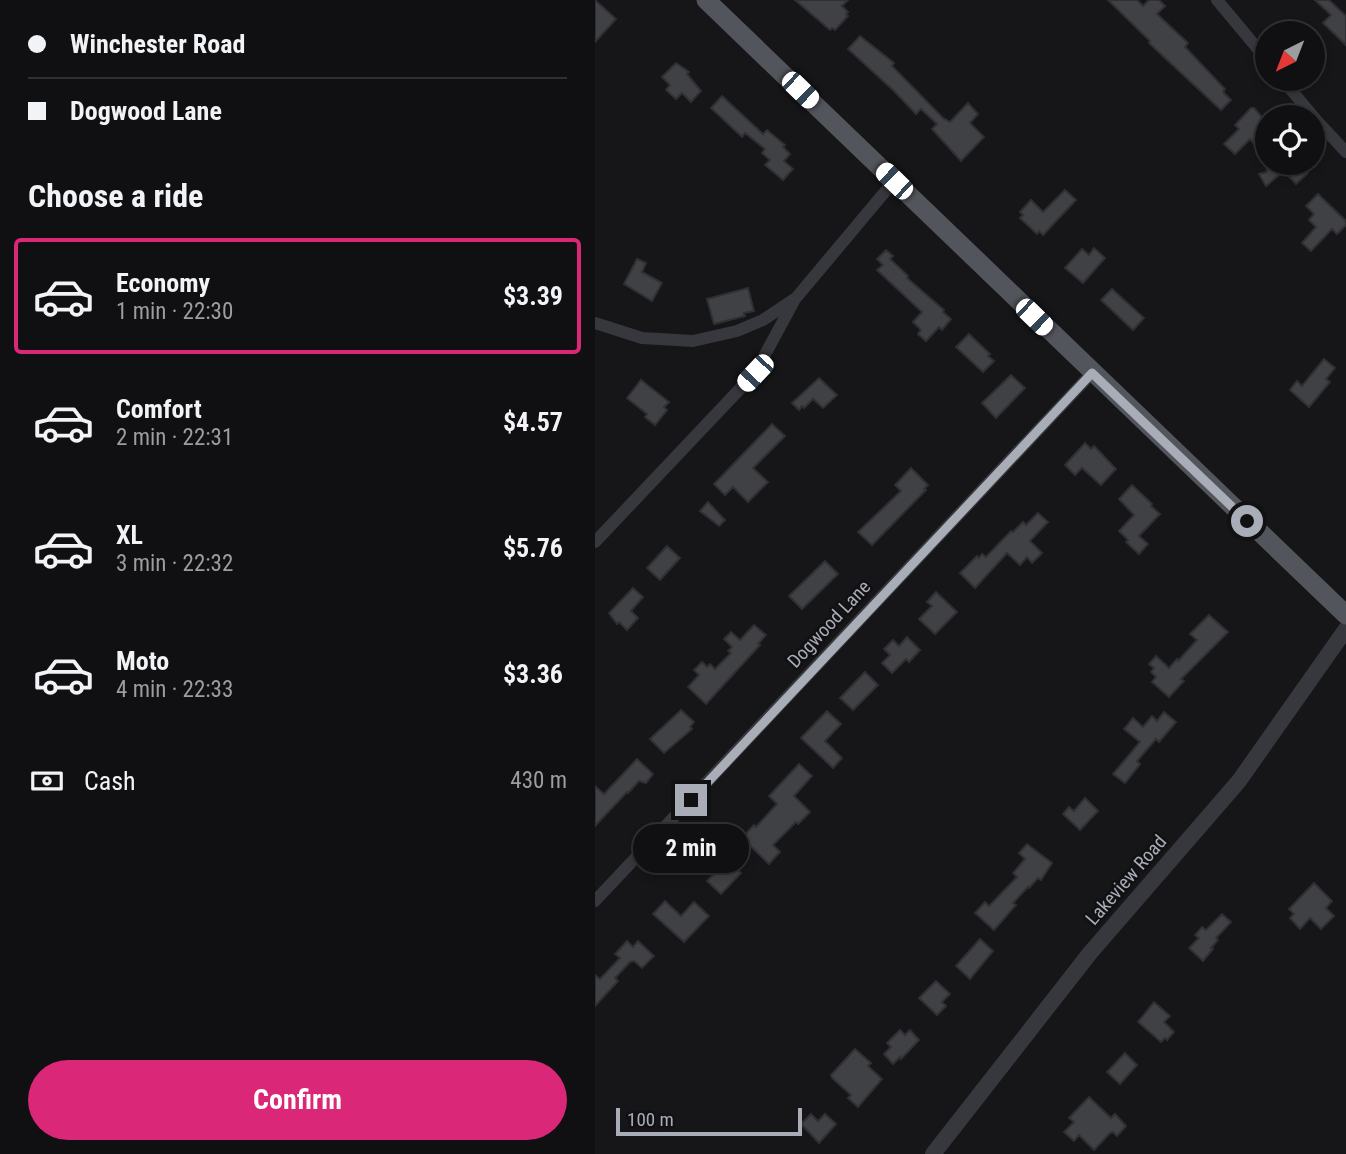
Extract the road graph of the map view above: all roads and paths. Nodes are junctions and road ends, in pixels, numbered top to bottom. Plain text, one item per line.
1 (706, 0) edge
2 (1217, 0) edge
3 (1255, 46) edge
4 (1293, 91) edge
5 (1346, 152) edge
6 (894, 181) junction
7 (796, 298) junction
8 (595, 323) edge
9 (1092, 373) junction
10 (595, 542) edge
11 (1346, 615) edge
12 (1346, 629) edge
13 (595, 901) edge
14 (933, 1154) edge

1 - 6 main road
2 - 3 street
4 - 5 street
6 - 7 street
6 - 9 main road
7 - 8 street
7 - 10 street
9 - 11 main road
9 - 13 street, Dogwood Lane
12 - 14 street, Lakeview Road

